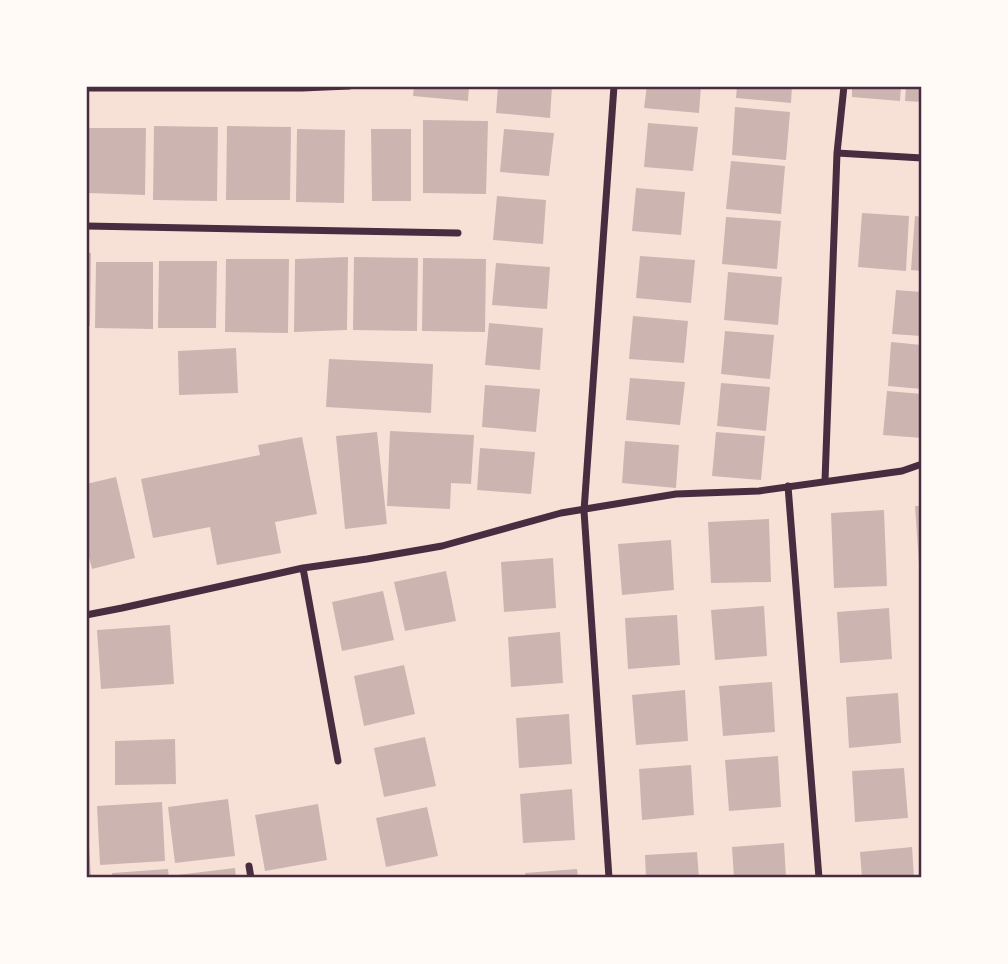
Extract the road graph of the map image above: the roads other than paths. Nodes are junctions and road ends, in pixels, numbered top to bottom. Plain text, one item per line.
1 (349, 86) edge
2 (614, 86) edge
3 (844, 86) edge
4 (86, 88) edge
5 (837, 153) junction
6 (922, 158) edge
7 (86, 226) edge
8 (458, 233) dead end
9 (922, 464) edge
10 (825, 481) junction
11 (788, 486) junction
12 (584, 509) junction
13 (303, 568) junction
14 (86, 615) edge
15 (338, 761) dead end
16 (249, 866) dead end
17 (251, 878) edge
18 (609, 878) edge
19 (819, 878) edge

1 - 4 street
2 - 12 street
3 - 5 street
5 - 6 street
5 - 10 street
7 - 8 street
9 - 10 street
10 - 11 street
11 - 12 street
11 - 19 street
12 - 13 street
12 - 18 street
13 - 14 street
13 - 15 street
16 - 17 street

